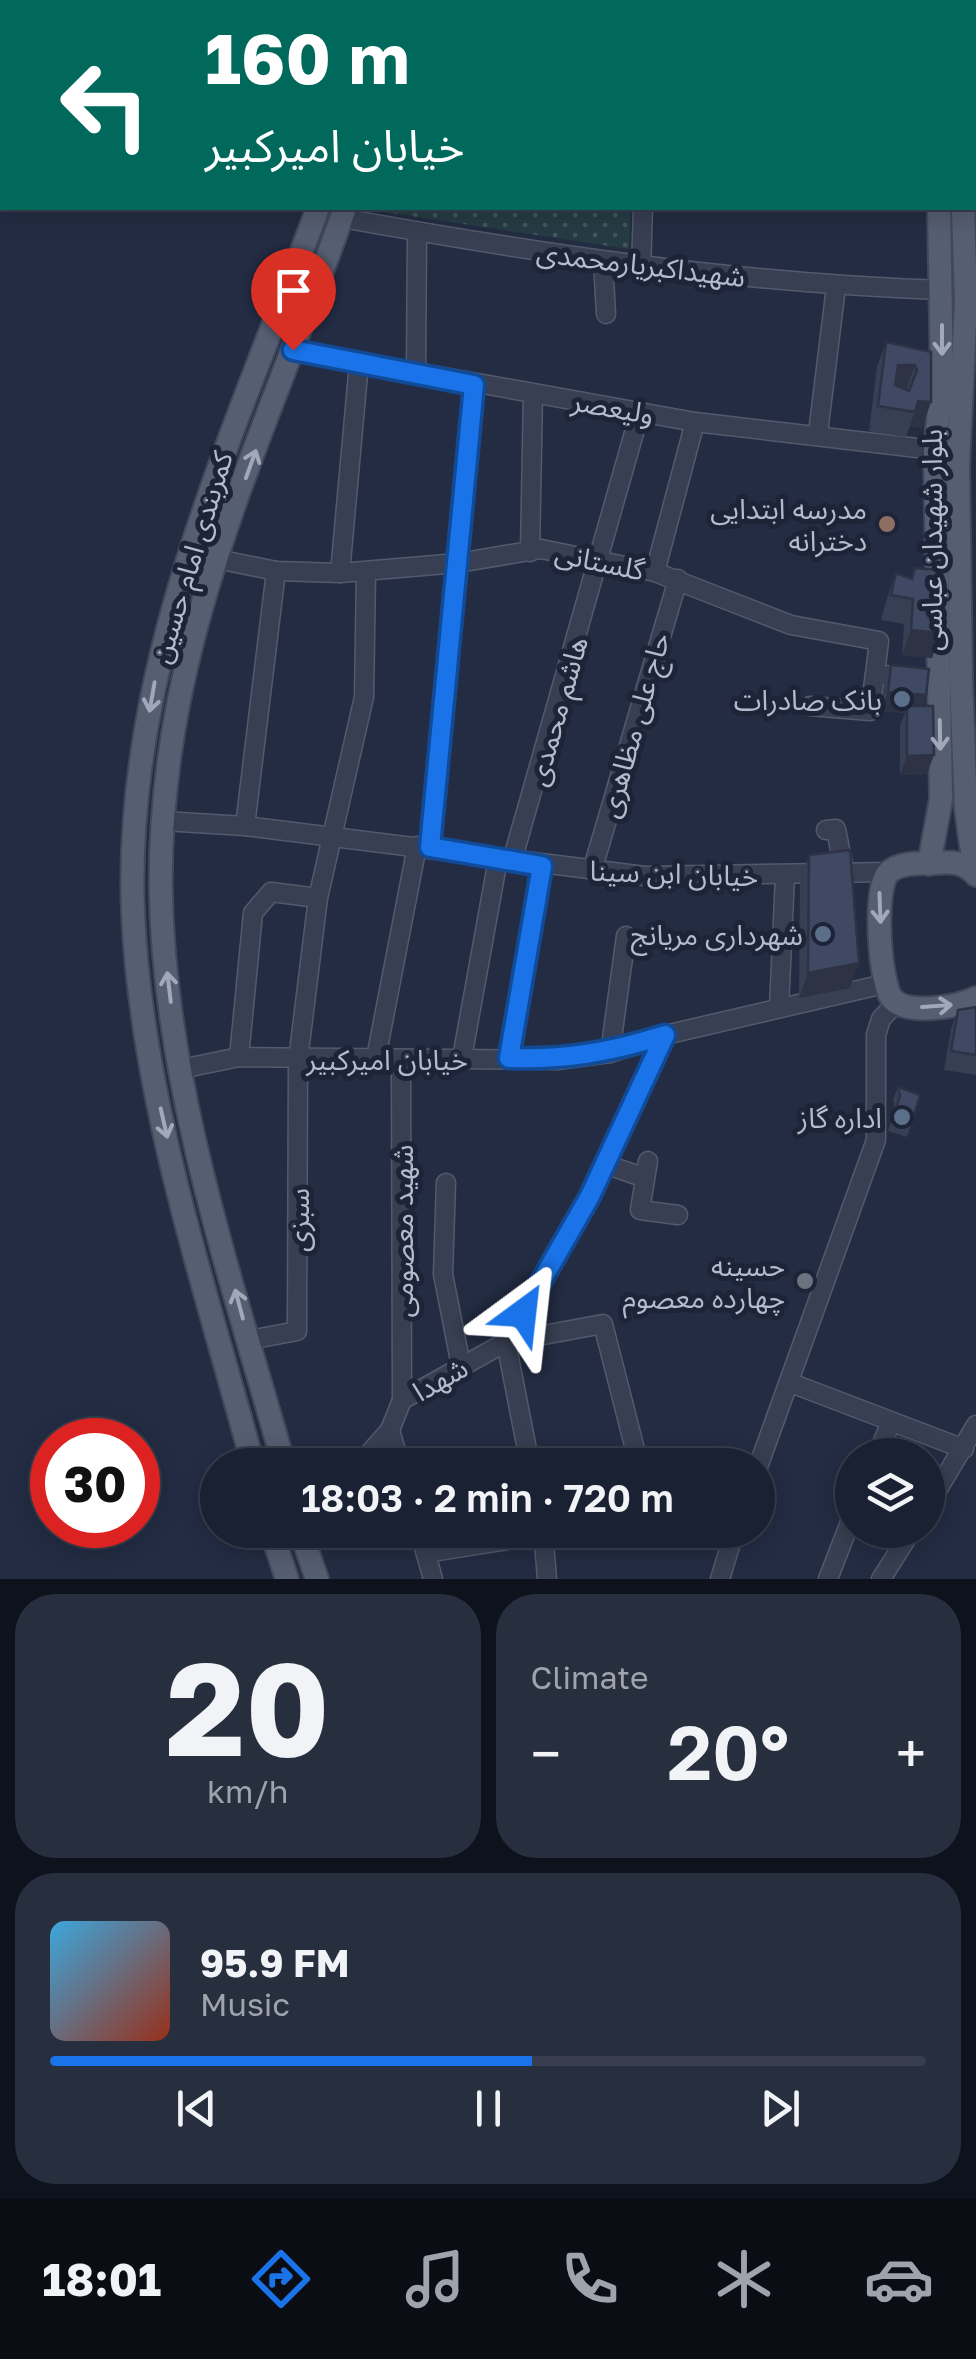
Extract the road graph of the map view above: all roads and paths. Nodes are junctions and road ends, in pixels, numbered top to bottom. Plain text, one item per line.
1 (317, 210) edge
2 (643, 210) edge
3 (939, 210) edge
4 (962, 210) edge
5 (343, 213) edge
6 (418, 232) junction
7 (603, 262) junction
8 (641, 268) junction
9 (836, 287) junction
10 (942, 290) junction
11 (606, 314) dead end
12 (293, 350) junction
13 (359, 363) junction
14 (416, 374) junction
15 (970, 375) edge
16 (474, 385) junction
17 (533, 394) junction
18 (640, 412) junction
19 (695, 422) junction
20 (968, 430) edge
21 (818, 433) junction
22 (935, 450) junction
23 (967, 463) edge
24 (530, 552) junction
25 (600, 559) junction
26 (216, 560) junction
27 (458, 563) junction
28 (276, 571) junction
29 (366, 572) junction
30 (655, 572) junction
31 (340, 573) junction
32 (968, 576) edge
33 (678, 579) junction
34 (875, 674) junction
35 (959, 679) edge
36 (810, 706) dead end
37 (971, 810) edge
38 (137, 819) junction
39 (162, 821) junction
40 (245, 826) junction
41 (826, 830) dead end
42 (329, 840) junction
43 (424, 846) junction
44 (505, 860) junction
45 (929, 864) junction
46 (542, 866) junction
47 (844, 870) junction
48 (592, 871) junction
49 (888, 872) junction
50 (975, 873) edge
51 (785, 876) junction
52 (318, 898) junction
53 (626, 936) dead end
54 (890, 993) junction
55 (976, 998) edge
56 (779, 1008) junction
57 (665, 1035) junction
58 (610, 1053) junction
59 (238, 1057) junction
60 (376, 1058) junction
61 (462, 1058) junction
62 (509, 1058) junction
63 (298, 1060) junction
64 (401, 1061) junction
65 (181, 1069) junction
66 (605, 1164) junction
67 (446, 1183) dead end
68 (678, 1215) dead end
69 (249, 1340) junction
70 (506, 1342) junction
71 (462, 1366) junction
72 (791, 1383) junction
73 (402, 1400) junction
74 (891, 1422) junction
75 (976, 1425) edge
76 (390, 1430) junction
77 (884, 1438) edge
78 (250, 1448) edge
79 (279, 1448) edge
80 (375, 1448) edge
81 (395, 1448) edge
82 (527, 1448) edge
83 (635, 1448) edge
84 (765, 1448) edge
85 (964, 1449) junction
86 (945, 1479) edge
87 (277, 1548) edge
88 (306, 1548) edge
89 (424, 1548) edge
90 (454, 1548) edge
91 (544, 1548) edge
92 (729, 1548) edge
93 (840, 1548) edge
94 (901, 1548) edge
95 (426, 1553) junction
96 (287, 1579) edge
97 (317, 1579) edge
98 (433, 1579) edge
99 (547, 1579) edge
100 (720, 1579) edge
101 (828, 1579) edge
102 (881, 1579) edge

1 -> 38 main road, کمربندی امام حسین
2 - 8 street
3 - 10 main road, بلوار شهیدان عباسی
4 - 15 main road, بلوار شهیدان عباسی
5 - 6 street, شهیداکبریارمحمدی
5 - 12 main road, کمربندی امام حسین
6 - 7 street, شهیداکبریارمحمدی
6 - 14 street
7 - 8 street, شهیداکبریارمحمدی
7 - 11 street
8 - 9 street, شهیداکبریارمحمدی
9 - 10 street, شهیداکبریارمحمدی
9 - 21 street
10 -> 22 main road, بلوار شهیدان عباسی
12 - 13 street, ولیعصر
26 -> 12 main road, کمربندی امام حسین
13 - 14 street, ولیعصر
13 - 31 street
14 - 16 street, ولیعصر
15 - 20 main road, بلوار شهیدان عباسی
16 - 17 street, ولیعصر
16 - 27 street
17 - 18 street, ولیعصر
17 - 24 street
18 - 19 street, ولیعصر
18 - 25 street, هاشم محمدی
19 - 21 street, ولیعصر
19 - 30 street
20 - 23 main road, بلوار شهیدان عباسی
21 - 22 street, ولیعصر
22 - 35 main road, بلوار شهیدان عباسی
23 - 32 main road, بلوار شهیدان عباسی
24 - 25 street, گلستانی
24 - 27 street, گلستانی
25 - 30 street, گلستانی
25 - 44 street, هاشم محمدی
26 - 28 street, گلستانی
26 - 39 main road, کمربندی امام حسین
27 - 29 street, گلستانی
27 - 43 street
28 - 31 street, گلستانی
28 - 40 street
29 - 31 street, گلستانی
29 - 42 street
30 - 33 street, گلستانی
32 - 35 main road, بلوار شهیدان عباسی
33 - 34 street, گلستانی
33 - 48 street, حاج علی مظاهری
34 - 35 street
34 - 36 street
35 - 37 main road, بلوار شهیدان عباسی
35 -> 45 main road, بلوار شهیدان عباسی
37 - 50 main road, بلوار شهیدان عباسی
38 - 39 main road
38 -> 78 main road, کمربندی امام حسین
39 - 40 street, خیابان ابن سینا
65 -> 39 main road, کمربندی امام حسین
40 - 42 street, خیابان ابن سینا
41 - 47 street
42 - 43 street, خیابان ابن سینا
42 - 52 street
43 - 44 street, خیابان ابن سینا
43 - 60 street
44 - 46 street, خیابان ابن سینا
44 - 61 street, هاشم محمدی
45 - 49 main road
45 - 50 main road
46 - 48 street, خیابان ابن سینا
46 - 62 street
47 - 49 street, خیابان ابن سینا
47 - 51 street, خیابان ابن سینا
48 - 51 street, خیابان ابن سینا
49 -> 54 main road
51 - 56 street
52 - 59 street
52 - 63 street
53 - 58 street
54 -> 55 main road
54 - 56 street, خیابان امیرکبیر
54 - 72 street
56 - 57 street, خیابان امیرکبیر
57 - 58 street, خیابان امیرکبیر
57 - 66 street
58 - 62 street, خیابان امیرکبیر
59 - 63 street, خیابان امیرکبیر
59 - 65 street, خیابان امیرکبیر
60 - 63 street, خیابان امیرکبیر
60 - 64 street, خیابان امیرکبیر
61 - 62 street, خیابان امیرکبیر
61 - 64 street, خیابان امیرکبیر
63 - 69 street, سبزی
64 - 73 street, شهید معصومی
69 -> 65 main road, کمربندی امام حسین
66 - 68 street
66 - 70 street
67 - 71 street
69 - 79 main road, کمربندی امام حسین
70 - 71 street, شهدا
70 - 82 street
70 - 83 street
71 - 73 street, شهدا
72 - 74 street
72 - 84 street
73 - 76 street, شهدا
74 - 77 street
74 - 85 street
75 - 85 street
76 - 80 street, شهدا
76 - 81 street
85 - 86 street
87 - 96 main road
88 - 97 main road
89 - 95 street
90 - 95 street
91 - 99 street
92 - 100 street
93 - 101 street
94 - 102 street
95 - 98 street

